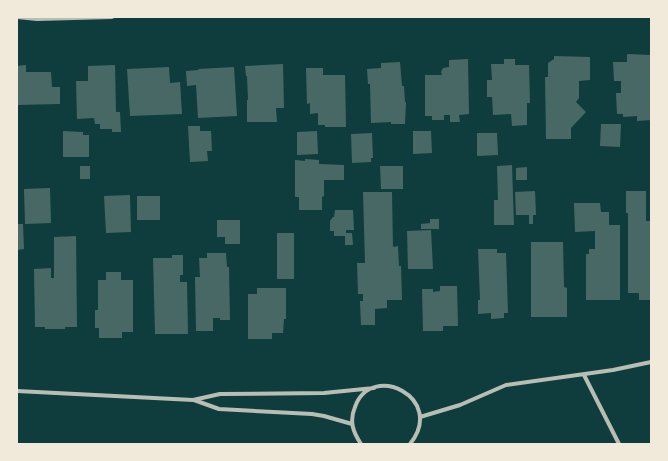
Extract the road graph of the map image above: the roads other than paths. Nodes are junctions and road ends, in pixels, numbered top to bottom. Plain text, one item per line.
1 (17, 17) edge
2 (112, 17) edge
3 (651, 362) edge
4 (584, 375) junction
5 (374, 388) junction
6 (17, 391) edge
7 (193, 400) junction
8 (420, 418) junction
9 (352, 424) junction
10 (361, 444) edge
11 (410, 444) edge
12 (619, 444) edge

1 - 2 street
3 - 4 street
4 - 8 street
4 - 12 street
5 - 7 street
5 - 8 street
5 - 9 street
6 - 7 street
7 - 9 street
8 - 11 street
9 - 10 street

